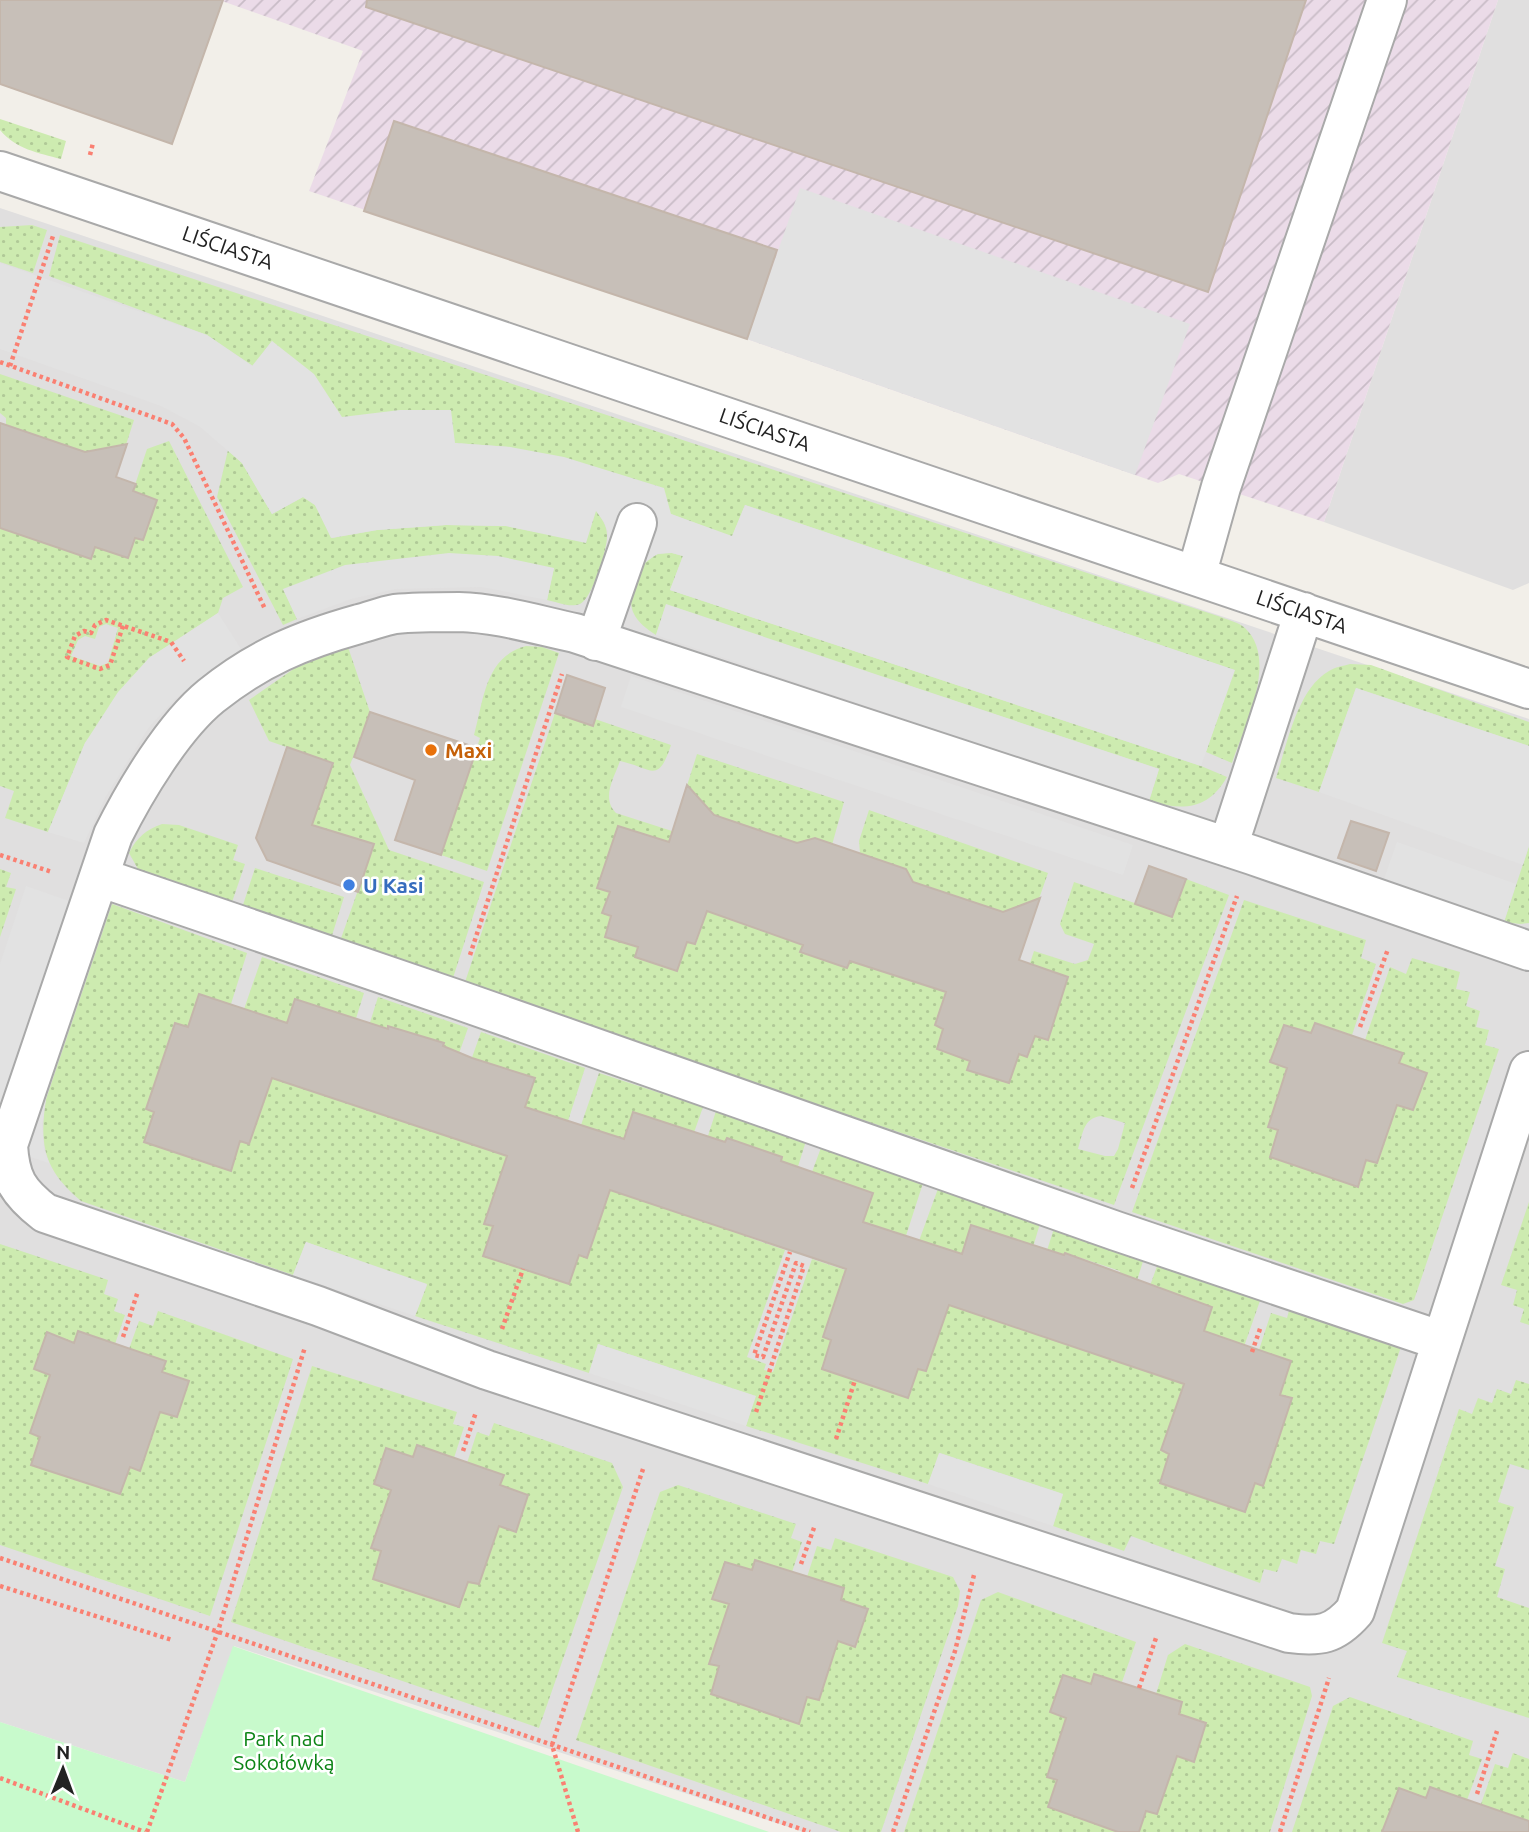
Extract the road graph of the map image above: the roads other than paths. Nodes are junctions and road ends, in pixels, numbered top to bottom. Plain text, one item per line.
1 (1387, 0) edge
2 (0, 171) edge
3 (637, 523) dead end
4 (1196, 576) junction
5 (1304, 612) junction
6 (586, 637) junction
7 (1529, 689) edge
8 (1240, 851) junction
9 (98, 882) junction
10 (1529, 951) edge
11 (1529, 1071) edge
12 (1442, 1341) junction

1 - 4 street
2 - 4 street, LIŚCIASTA
3 - 6 street
4 - 5 street, LIŚCIASTA
5 - 7 street, LIŚCIASTA
5 - 8 street
6 - 8 street
6 - 9 street
8 - 10 street
9 - 12 street
9 - 12 street
11 - 12 street

